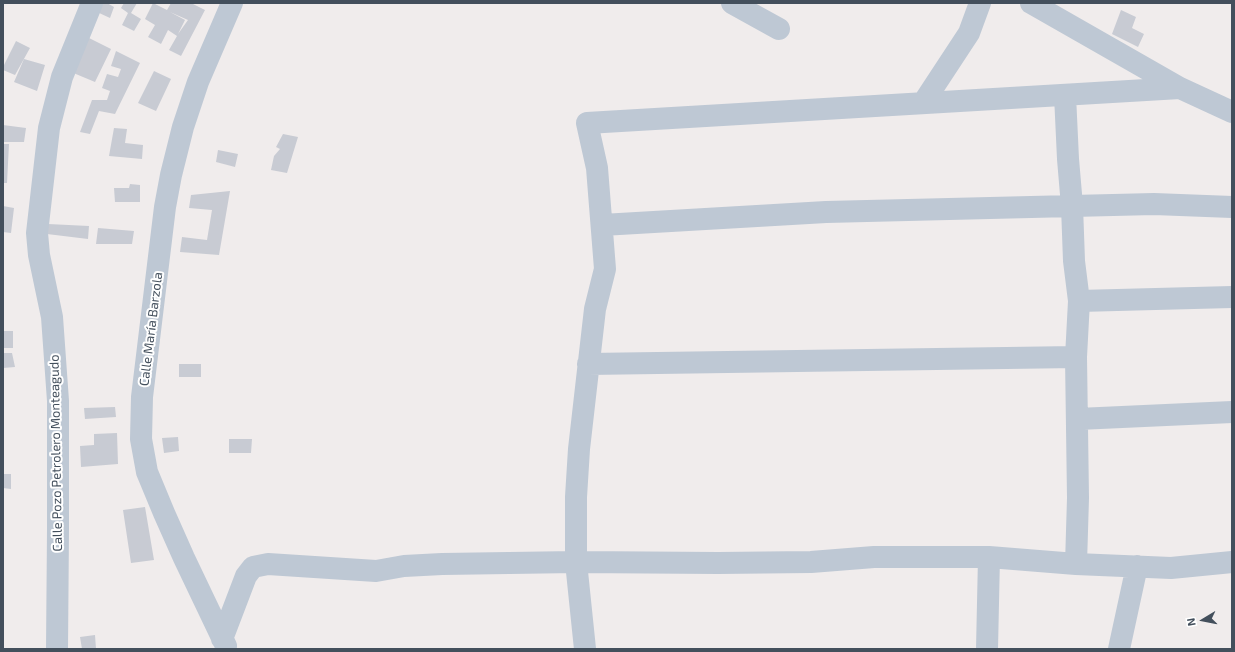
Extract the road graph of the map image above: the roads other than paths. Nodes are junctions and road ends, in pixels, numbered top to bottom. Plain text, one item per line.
1 (92, 3) edge
2 (232, 3) edge
3 (732, 3) edge
4 (980, 3) edge
5 (1031, 3) edge
6 (779, 29) dead end
7 (1180, 88) junction
8 (1065, 95) junction
9 (923, 103) junction
10 (1232, 112) edge
11 (1072, 206) junction
12 (1232, 207) edge
13 (602, 226) junction
14 (1232, 298) edge
15 (1079, 301) junction
16 (1076, 357) junction
17 (588, 364) junction
18 (1232, 412) edge
19 (1078, 419) junction
20 (989, 557) junction
21 (576, 562) junction
22 (1232, 562) edge
23 (1076, 564) junction
24 (1137, 566) junction
25 (225, 644) edge
26 (57, 649) edge
27 (585, 649) edge
28 (986, 649) edge
29 (1118, 649) edge

1 - 26 street, Calle Pozo Petrolero Monteagudo
2 - 25 street, Calle María Barzola
3 - 6 street
4 - 9 street
5 - 7 street
7 - 8 street
7 - 10 street
8 - 9 street
8 - 11 street
9 - 13 street
11 - 12 street
11 - 13 street
11 - 15 street
13 - 17 street
14 - 15 street
15 - 16 street
16 - 17 street
16 - 19 street
17 - 21 street
18 - 19 street
19 - 23 street
20 - 21 street
20 - 23 street
20 - 28 street
21 - 25 street
21 - 27 street
22 - 24 street
23 - 24 street
24 - 29 street

